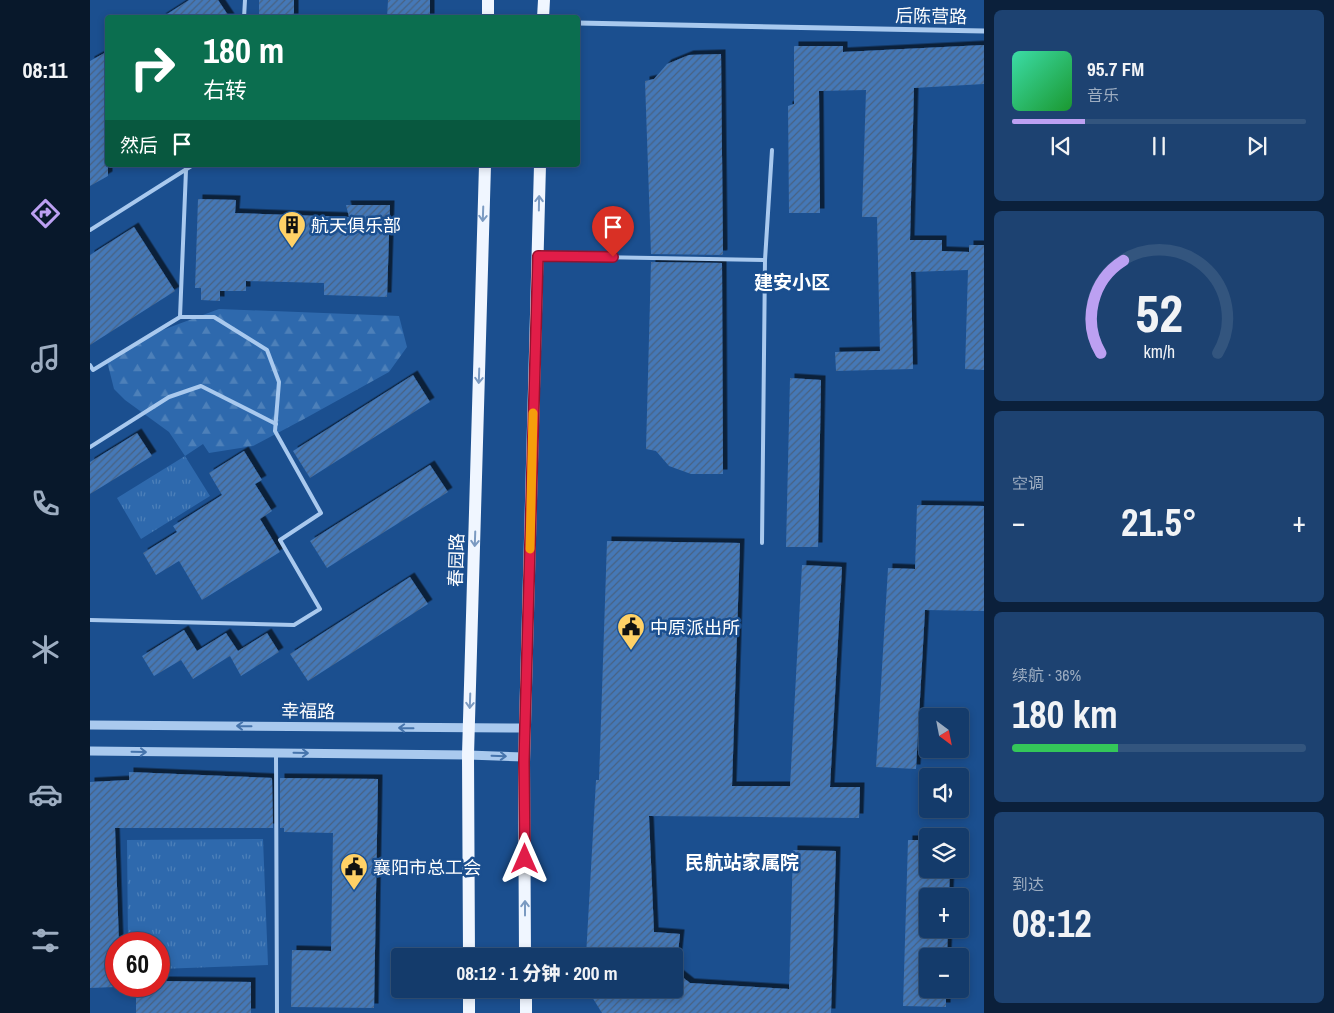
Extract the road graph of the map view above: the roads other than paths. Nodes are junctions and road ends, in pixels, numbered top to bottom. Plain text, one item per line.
1 (244, 0) edge
2 (488, 0) edge
3 (544, 0) edge
4 (244, 15) edge
5 (488, 15) edge
6 (543, 15) edge
7 (580, 22) edge
8 (984, 31) edge
9 (772, 150) dead end
10 (190, 167) edge
11 (485, 167) edge
12 (540, 167) edge
13 (186, 170) junction
14 (90, 230) edge
15 (538, 256) junction
16 (765, 260) junction
17 (180, 317) junction
18 (90, 365) edge
19 (276, 424) junction
20 (90, 446) edge
21 (762, 543) dead end
22 (90, 620) edge
23 (90, 724) edge
24 (525, 728) junction
25 (470, 729) junction
26 (90, 751) edge
27 (276, 753) junction
28 (468, 755) junction
29 (524, 757) junction
30 (469, 948) edge
31 (525, 948) edge
32 (469, 998) edge
33 (526, 998) edge
34 (278, 1013) edge
35 (469, 1013) edge
36 (526, 1013) edge

1 - 4 lane
2 - 5 main road
3 - 6 main road
7 - 8 street, 后陈营路
9 - 16 lane
10 - 13 lane
11 -> 25 main road, 春园路
15 -> 12 main road
13 - 14 lane
13 - 17 lane
15 - 16 lane
15 - 24 main road
16 - 21 lane
17 - 18 lane
17 - 19 lane
19 - 20 lane
19 - 22 lane
25 -> 23 street, 幸福路
24 - 25 street, 幸福路
24 - 29 main road
25 - 28 main road, 春园路
26 -> 27 street
27 -> 28 street
27 - 34 lane
28 -> 29 street
28 - 30 main road, 春园路
31 -> 29 main road
32 - 35 main road
33 - 36 main road

